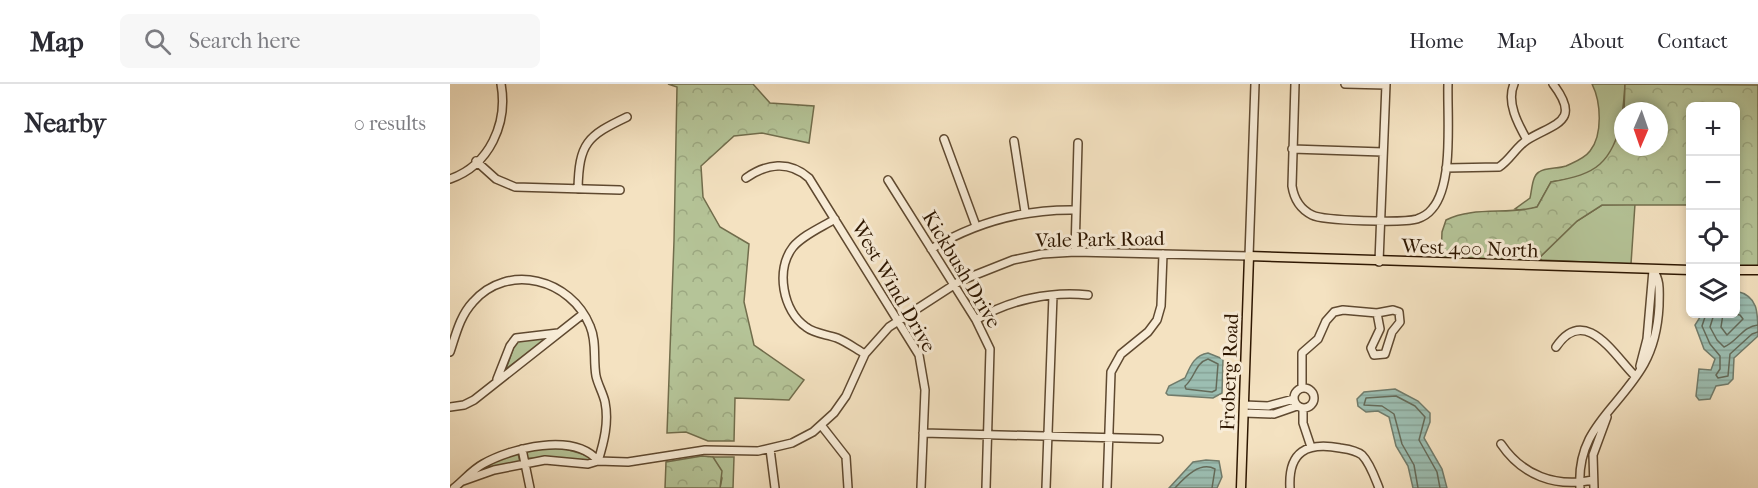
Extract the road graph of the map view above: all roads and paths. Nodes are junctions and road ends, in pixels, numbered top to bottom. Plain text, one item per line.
1 (501, 84) edge
2 (1255, 84) edge
3 (1296, 84) edge
4 (1345, 84) edge
5 (1449, 84) edge
6 (1514, 84) edge
7 (1552, 84) edge
8 (1386, 85) edge
9 (627, 117) dead end
10 (944, 139) dead end
11 (1527, 140) junction
12 (1014, 141) dead end
13 (1078, 143) dead end
14 (1292, 149) junction
15 (1383, 152) junction
16 (476, 161) junction
17 (1446, 168) junction
18 (746, 178) dead end
19 (450, 179) edge
20 (888, 180) dead end
21 (578, 189) junction
22 (620, 190) dead end
23 (1076, 210) junction
24 (1025, 212) junction
25 (835, 219) junction
26 (1381, 220) junction
27 (976, 226) junction
28 (932, 249) junction
29 (1075, 252) junction
30 (1163, 254) junction
31 (1249, 256) junction
32 (1379, 262) junction
33 (1653, 270) junction
34 (1686, 270) edge
35 (1740, 270) edge
36 (1758, 270) edge
37 (954, 285) junction
38 (1053, 295) junction
39 (1088, 295) dead end
40 (1377, 313) junction
41 (584, 314) junction
42 (898, 320) junction
43 (976, 320) junction
44 (560, 332) junction
45 (1556, 347) dead end
46 (450, 352) edge
47 (865, 354) junction
48 (1635, 376) junction
49 (494, 383) junction
50 (1302, 388) junction
51 (1298, 404) junction
52 (1612, 406) junction
53 (450, 407) edge
54 (1244, 409) junction
55 (822, 425) junction
56 (923, 433) junction
57 (988, 435) junction
58 (1048, 436) junction
59 (1109, 438) junction
60 (1158, 439) dead end
61 (1501, 444) dead end
62 (1311, 447) junction
63 (522, 449) junction
64 (770, 449) junction
65 (598, 461) junction
66 (525, 464) junction
67 (463, 481) junction
68 (1594, 484) edge
69 (1580, 486) edge
70 (454, 488) edge
71 (530, 488) edge
72 (775, 488) edge
73 (848, 488) edge
74 (921, 488) edge
75 (986, 488) edge
76 (1046, 488) edge
77 (1107, 488) edge
78 (1241, 488) edge
79 (1290, 488) edge
80 (1379, 488) edge

1 - 16 street
2 - 31 street
3 - 14 street
4 - 8 street
5 - 17 street
6 - 11 street
7 - 11 street
8 - 15 street
9 - 21 street
10 - 27 street
11 - 17 street
12 - 24 street
13 - 23 street
14 - 15 street
14 - 26 street
15 - 26 street
16 - 19 street
16 - 21 street
17 - 26 street
18 - 25 street, West Wind Drive
20 - 28 street, Kickbush Drive
21 - 22 street
23 - 24 street
23 - 29 street
24 - 27 street
25 - 42 street, West Wind Drive
25 - 47 street
26 - 32 street
27 - 28 street
28 - 37 street, Kickbush Drive
29 - 30 street, Vale Park Road
29 - 37 street, Vale Park Road
30 - 31 street, Vale Park Road
30 - 59 street
31 - 32 main road, West 400 North
31 - 54 main road, Froberg Road
32 - 33 main road, West 400 North
33 - 34 main road, West 400 North
33 - 48 street
35 - 36 main road
37 - 42 street, Vale Park Road
37 - 43 street, Kickbush Drive
38 - 39 street
38 - 43 street
38 - 58 street
40 - 40 street
40 - 50 street
41 - 44 street
41 - 46 street
41 - 65 street
42 - 47 street, Vale Park Road
42 - 56 street, West Wind Drive
43 - 57 street, Kickbush Drive
44 - 49 street
44 - 49 street
45 - 48 street
47 - 55 street, Vale Park Road
48 - 52 street
49 - 53 street
50 - 51 street
50 - 51 street
51 - 54 street
51 - 62 street
52 - 68 street
52 - 69 street
54 - 78 main road, Froberg Road
55 - 64 street, Vale Park Road
55 - 73 street
56 - 57 street
56 - 74 street, West Wind Drive
57 - 58 street
57 - 75 street, Kickbush Drive
58 - 59 street
58 - 76 street
59 - 60 street
59 - 77 street
61 - 69 street
62 - 79 street
62 - 80 street
63 - 65 street, Vale Park Road
63 - 66 street
63 - 67 street, Vale Park Road
64 - 65 street, Vale Park Road
64 - 72 street
65 - 66 street, Vale Park Road
66 - 67 street, Vale Park Road
66 - 71 street
67 - 70 street, Vale Park Road
68 - 69 street

